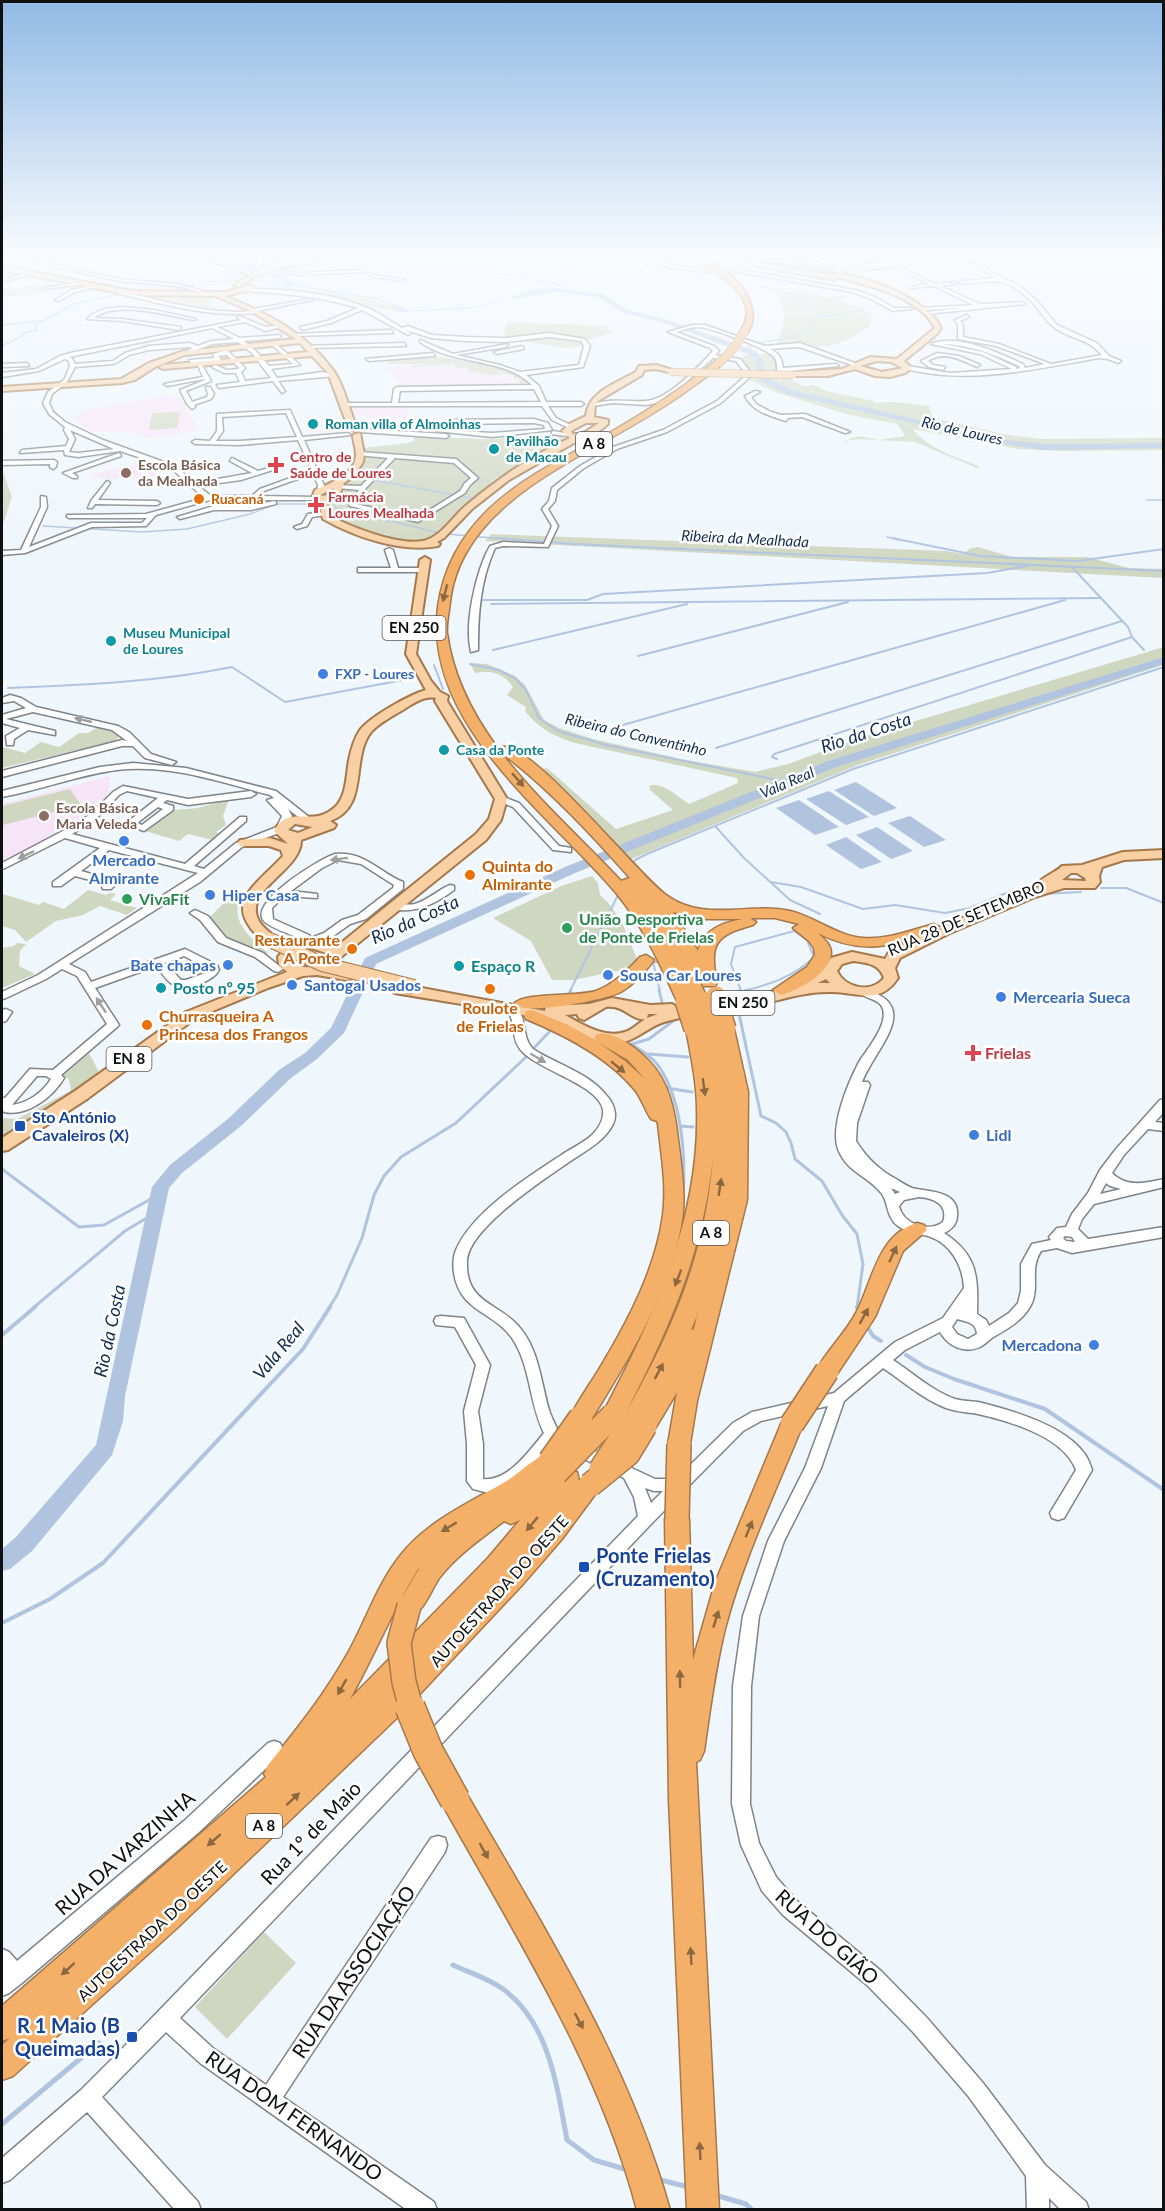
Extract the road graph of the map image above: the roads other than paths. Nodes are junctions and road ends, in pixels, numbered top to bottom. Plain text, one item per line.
1 (64, 357) edge
2 (120, 357) edge
3 (173, 357) edge
4 (217, 357) edge
5 (232, 357) edge
6 (272, 357) edge
7 (288, 357) edge
8 (317, 357) edge
9 (369, 357) edge
10 (408, 357) edge
11 (461, 357) edge
12 (476, 357) edge
13 (584, 357) edge
14 (719, 357) edge
15 (723, 357) edge
16 (777, 357) edge
17 (836, 357) edge
18 (896, 357) edge
19 (904, 357) edge
20 (929, 357) edge
21 (961, 357) edge
22 (990, 357) edge
23 (1000, 357) edge
24 (1032, 357) edge
25 (1094, 357) edge
26 (1107, 357) edge
27 (60, 358) junction
28 (262, 358) junction
29 (467, 359) junction
30 (842, 359) junction
31 (720, 360) junction
32 (884, 360) junction
33 (1088, 360) junction
34 (235, 361) junction
35 (866, 361) junction
36 (114, 362) junction
37 (901, 363) junction
38 (156, 364) junction
39 (196, 364) junction
40 (1004, 364) junction
41 (1098, 364) junction
42 (37, 365) dead end
43 (977, 365) junction
44 (1050, 365) junction
45 (3, 366) edge
46 (836, 366) dead end
47 (857, 366) junction
48 (164, 367) junction
49 (215, 367) dead end
50 (1020, 367) junction
51 (297, 368) junction
52 (72, 369) junction
53 (145, 370) junction
54 (238, 371) junction
55 (905, 371) junction
56 (329, 372) junction
57 (664, 372) junction
58 (865, 372) junction
59 (520, 374) junction
60 (2, 375) edge
61 (792, 375) junction
62 (206, 378) junction
63 (275, 379) junction
64 (318, 381) dead end
65 (243, 382) junction
66 (63, 384) junction
67 (167, 384) dead end
68 (219, 386) dead end
69 (191, 387) junction
70 (537, 387) junction
71 (2, 388) edge
72 (208, 388) dead end
73 (736, 388) junction
74 (757, 392) junction
75 (489, 398) dead end
76 (763, 399) dead end
77 (200, 400) junction
78 (597, 402) junction
79 (395, 404) junction
80 (581, 404) dead end
81 (345, 405) junction
82 (546, 405) junction
83 (486, 406) junction
84 (555, 420) junction
85 (584, 420) junction
86 (597, 420) junction
87 (480, 422) junction
88 (68, 426) junction
89 (847, 432) dead end
90 (354, 433) junction
91 (569, 434) junction
92 (474, 435) junction
93 (300, 437) junction
94 (216, 440) junction
95 (197, 441) dead end
96 (67, 448) junction
97 (121, 450) junction
98 (22, 452) dead end
99 (129, 453) junction
100 (360, 454) junction
101 (393, 456) junction
102 (2, 463) edge
103 (234, 463) dead end
104 (53, 467) dead end
105 (273, 470) dead end
106 (258, 474) junction
107 (310, 475) junction
108 (75, 477) dead end
109 (107, 483) dead end
110 (195, 485) junction
111 (338, 486) junction
112 (363, 488) junction
113 (43, 497) dead end
114 (254, 498) junction
115 (208, 499) junction
116 (282, 499) junction
117 (322, 499) junction
118 (93, 502) junction
119 (157, 503) dead end
120 (216, 509) junction
121 (153, 515) junction
122 (69, 516) dead end
123 (85, 516) junction
124 (180, 517) dead end
125 (297, 527) dead end
126 (476, 537) junction
127 (28, 542) junction
128 (44, 543) junction
129 (389, 550) dead end
130 (24, 551) junction
131 (2, 553) edge
132 (423, 554) junction
133 (361, 570) dead end
134 (395, 570) junction
135 (474, 650) dead end
136 (429, 699) junction
137 (2, 701) edge
138 (33, 709) junction
139 (19, 712) junction
140 (2, 719) edge
141 (27, 727) junction
142 (52, 733) dead end
143 (126, 735) junction
144 (10, 742) dead end
145 (118, 743) junction
146 (135, 744) junction
147 (2, 774) edge
148 (206, 777) junction
149 (222, 787) junction
150 (251, 794) junction
151 (165, 797) junction
152 (219, 797) junction
153 (4, 798) edge
154 (501, 799) junction
155 (156, 804) dead end
156 (243, 819) dead end
157 (310, 828) junction
158 (284, 831) junction
159 (63, 835) junction
160 (582, 840) junction
161 (245, 843) junction
162 (107, 848) junction
163 (1164, 854) edge
164 (290, 857) junction
165 (2, 866) edge
166 (186, 868) junction
167 (73, 872) junction
168 (205, 872) junction
169 (273, 872) junction
170 (1065, 880) junction
171 (57, 884) dead end
172 (106, 887) dead end
173 (636, 887) junction
174 (450, 888) dead end
175 (283, 892) junction
176 (313, 896) dead end
177 (396, 907) junction
178 (195, 913) dead end
179 (812, 924) junction
180 (648, 927) junction
181 (934, 929) junction
182 (819, 940) junction
183 (325, 947) junction
184 (866, 957) junction
185 (646, 960) junction
186 (160, 963) junction
187 (282, 964) junction
188 (62, 965) junction
189 (833, 966) junction
190 (888, 968) junction
191 (310, 971) junction
192 (356, 973) junction
193 (263, 985) junction
194 (90, 986) junction
195 (414, 986) junction
196 (885, 986) junction
197 (846, 988) junction
198 (781, 990) junction
199 (863, 992) junction
200 (448, 993) junction
201 (702, 995) junction
202 (2, 996) edge
203 (597, 1006) junction
204 (632, 1007) junction
205 (523, 1010) junction
206 (2, 1014) edge
207 (2, 1019) edge
208 (641, 1027) junction
209 (710, 1029) junction
210 (586, 1030) junction
211 (603, 1038) junction
212 (54, 1075) junction
213 (5, 1105) edge
214 (1162, 1110) edge
215 (1146, 1125) junction
216 (1164, 1127) edge
217 (668, 1135) junction
218 (2, 1146) edge
219 (1104, 1173) junction
220 (1164, 1183) edge
221 (1149, 1186) junction
222 (911, 1192) junction
223 (1089, 1201) junction
224 (893, 1204) junction
225 (947, 1225) junction
226 (924, 1231) junction
227 (1164, 1232) edge
228 (1077, 1237) junction
229 (953, 1244) junction
230 (718, 1280) junction
231 (972, 1287) junction
232 (974, 1319) junction
233 (948, 1320) junction
234 (441, 1321) dead end
235 (1006, 1321) junction
236 (984, 1335) junction
237 (953, 1339) junction
238 (900, 1346) junction
239 (883, 1361) junction
240 (838, 1398) junction
241 (630, 1421) junction
242 (552, 1433) junction
243 (566, 1474) junction
244 (630, 1474) junction
245 (654, 1485) junction
246 (679, 1485) junction
247 (642, 1497) junction
248 (669, 1511) junction
249 (1058, 1513) dead end
250 (646, 1518) junction
251 (274, 1749) dead end
252 (683, 1800) junction
253 (259, 1802) junction
254 (438, 1845) dead end
255 (2, 1959) edge
256 (9, 1980) edge
257 (165, 2018) junction
258 (2, 2026) edge
259 (2, 2065) edge
260 (88, 2097) junction
261 (270, 2100) junction
262 (2, 2172) edge
263 (1037, 2173) junction
264 (190, 2210) edge
265 (426, 2210) edge
266 (654, 2210) edge
267 (703, 2210) edge
268 (1038, 2210) edge
269 (1078, 2210) edge

1 - 27 street
2 - 36 street
3 - 38 main road
4 - 39 street
5 - 34 street
6 - 28 main road
7 - 51 street
8 - 56 main road
9 - 10 street
11 - 29 street
12 - 29 street
13 - 59 street
14 - 31 street
15 - 31 highway, AUTOESTRADA DO OESTE / A 8
16 - 46 street
17 - 30 street
18 - 32 main road
19 - 37 main road
20 - 43 street
21 - 43 street
22 - 40 street
23 - 50 street
24 - 44 street
25 - 33 street
26 - 41 street
27 - 52 street
27 - 60 street
28 - 34 main road
28 - 63 street
29 - 59 street
30 - 35 street
30 - 47 street
31 - 73 street
31 - 78 street
31 - 126 highway, AUTOESTRADA DO OESTE / A 8
32 - 35 main road
32 - 37 main road
33 - 41 street
33 - 44 street
34 - 39 main road
34 - 54 street
35 - 47 main road
36 - 52 street
36 - 52 street
37 - 55 main road
38 - 48 main road
38 - 53 main road
39 - 48 main road
39 - 62 street
40 - 43 street
40 - 50 street
41 - 55 street
42 - 45 street
44 - 50 street
47 - 58 main road
47 - 61 main road
48 - 53 main road
49 - 54 street
50 - 55 street
51 - 56 street
51 - 63 street
52 - 66 street
53 - 66 main road
54 - 65 street
55 - 58 main road
56 - 63 street
56 - 81 main road
57 - 61 main road, bridge
57 - 78 main road
57 - 85 main road
58 - 61 main road
59 - 70 street
62 - 67 street
62 - 69 street
63 - 64 street
63 - 65 street
65 - 68 street
66 - 71 main road
66 - 88 street
69 - 77 street
69 - 77 street
70 - 79 street
70 - 82 street
72 - 77 street
73 - 74 street
73 - 135 street
74 - 76 street
74 - 89 street
75 - 83 street
78 - 86 main road
79 - 81 street
79 - 83 street
80 - 82 street
81 - 90 main road
82 - 83 street
82 - 84 street
83 - 87 street
84 - 85 street
84 - 91 street
85 - 86 main road
85 - 91 main road
86 - 91 main road
87 - 92 street
87 - 92 street
87 - 92 street
88 - 96 street
88 - 97 street
90 - 91 street
90 - 93 street
90 - 100 main road
91 - 132 main road
93 - 94 street
93 - 94 street
93 - 94 street
93 - 107 street
94 - 95 street
96 - 97 street
96 - 98 street
97 - 99 street
99 - 108 street
99 - 110 street
100 - 101 street
100 - 111 main road
101 - 112 street
101 - 112 street
102 - 104 street
103 - 106 street
105 - 106 street
106 - 110 street
107 - 114 street
107 - 117 street
109 - 118 street
110 - 115 street
111 - 112 street
111 - 117 main road
113 - 127 street
114 - 115 street
114 - 116 street
115 - 120 street
115 - 121 street
116 - 117 street
116 - 120 street
117 - 125 street
117 - 132 main road
118 - 119 street
118 - 123 street
120 - 124 street
121 - 123 street
121 - 128 street
122 - 123 street
126 - 160 highway, AUTOESTRADA DO OESTE / A 8
126 -> 160 highway, AUTOESTRADA DO OESTE / A 8
127 - 128 street
127 - 130 street
128 - 130 street
129 - 134 street
130 - 131 street
132 - 134 street
132 - 136 main road, EN 250
133 - 134 street
136 - 154 main road
136 - 157 main road
137 - 138 street
137 - 139 street
138 - 139 street
143 -> 138 street
139 - 140 street
140 - 141 street
141 - 142 street
141 - 144 street
143 - 145 street
143 - 146 street
145 - 146 street
145 - 147 street
146 - 148 street
148 - 153 street
148 - 157 street
149 - 150 street
149 - 152 street
149 - 153 street
150 - 152 street
150 - 158 street
151 - 152 street
151 - 155 street
151 - 159 street
154 - 160 street
154 - 177 main road
156 - 166 street
157 - 158 main road
157 - 195 main road, bridge
158 - 161 street
158 - 164 main road
159 - 162 street
159 -> 165 street
160 - 173 highway, AUTOESTRADA DO OESTE / A 8
160 - 173 highway
161 - 164 main road
161 - 168 street
162 - 166 street
162 - 167 street
163 - 170 main road, RUA 28 DE SETEMBRO / EN 250
164 - 169 main road
166 - 168 street
167 - 171 street
167 - 172 street
168 - 188 street
169 - 187 main road
169 - 195 main road, bridge
170 - 181 main road, RUA 28 DE SETEMBRO / EN 250
170 - 190 main road, RUA 28 DE SETEMBRO / EN 250
173 - 179 highway
173 - 180 highway, AUTOESTRADA DO OESTE / A 8
173 - 201 highway, AUTOESTRADA DO OESTE / A 8
174 - 177 street
175 - 176 street
175 - 183 street
183 -> 175 street
177 - 183 main road
178 - 187 street
179 - 181 highway
179 - 184 highway
180 - 185 highway
180 - 201 highway, AUTOESTRADA DO OESTE / A 8
181 - 184 main road, RUA 28 DE SETEMBRO / EN 250
182 - 189 highway
182 - 198 highway
182 - 201 highway
183 - 187 main road
183 - 191 main road
183 - 192 main road, EN 250
184 - 189 main road, EN 250
184 - 190 main road
185 - 203 highway
185 - 205 highway
186 - 186 street
186 - 194 street
187 - 191 main road
187 - 193 main road
188 - 194 street
188 - 202 street
189 - 197 main road
189 - 198 main road, EN 250
190 - 196 main road
191 - 192 main road, EN 250
191 - 193 main road
192 - 200 main road, EN 250
193 - 218 main road, EN 8
212 -> 194 street
195 - 200 main road
196 - 199 main road, EN 250
196 - 222 street
197 - 199 main road, EN 250
197 - 208 main road, EN 250
198 - 204 main road, EN 250
199 - 224 street
200 - 205 main road, EN 250
201 - 209 highway, AUTOESTRADA DO OESTE / A 8, bridge
201 - 209 highway, bridge
203 - 204 main road, EN 250
203 - 205 main road, EN 250
203 - 210 main road
204 - 208 main road
205 - 210 main road, EN 250
205 -> 217 highway
205 -> 242 street
206 - 207 street
208 - 211 main road, EN 250
209 - 230 highway
209 - 241 highway, AUTOESTRADA DO OESTE / A 8
210 - 211 main road, EN 250
211 - 217 highway
212 - 213 street
212 - 213 street
214 - 215 street
215 - 216 street
215 - 219 street
217 - 243 highway, bridge
219 - 221 street
219 - 223 street
220 - 221 street
221 - 223 street
222 - 224 street
222 - 225 street
223 - 228 street
224 - 226 street
225 - 226 street
225 - 229 street
226 - 229 street
252 -> 226 highway, bridge
227 - 228 street
228 - 235 street
229 - 231 street
230 - 241 highway
230 - 248 highway, bridge
231 - 232 street
231 - 233 street
232 - 233 street
232 - 235 street
232 - 236 street
233 - 237 street
233 - 238 street
234 - 242 street
235 - 236 street
236 - 237 street
237 - 238 street
238 - 239 street
239 - 240 street
239 - 249 street
240 - 246 street, Rua 1º de Maio
240 - 263 street, RUA DO GIÃO
241 - 243 highway, AUTOESTRADA DO OESTE / A 8, bridge
241 - 243 highway, bridge
242 - 244 street
243 -> 253 highway, AUTOESTRADA DO OESTE / A 8
243 -> 253 highway
259 -> 243 highway, AUTOESTRADA DO OESTE / A 8
243 -> 266 highway, bridge
244 - 245 street
244 - 247 street
245 - 246 street
245 - 248 street
246 - 248 street, Rua 1º de Maio
247 - 248 street
247 - 250 street
248 - 250 street, Rua 1º de Maio
252 -> 248 highway
250 - 257 street, Rua 1º de Maio
251 - 256 street, RUA DA VARZINHA
267 -> 252 highway
253 -> 258 highway, AUTOESTRADA DO OESTE / A 8
254 - 261 street, RUA DA ASSOCIAÇÃO
255 - 256 street
257 - 260 street, Rua 1º de Maio
257 - 261 street, RUA DOM FERNANDO
260 - 262 street, Rua 1º de Maio
260 - 264 street
261 - 265 street, RUA DOM FERNANDO
263 - 268 street
263 - 269 street, RUA DO GIÃO

